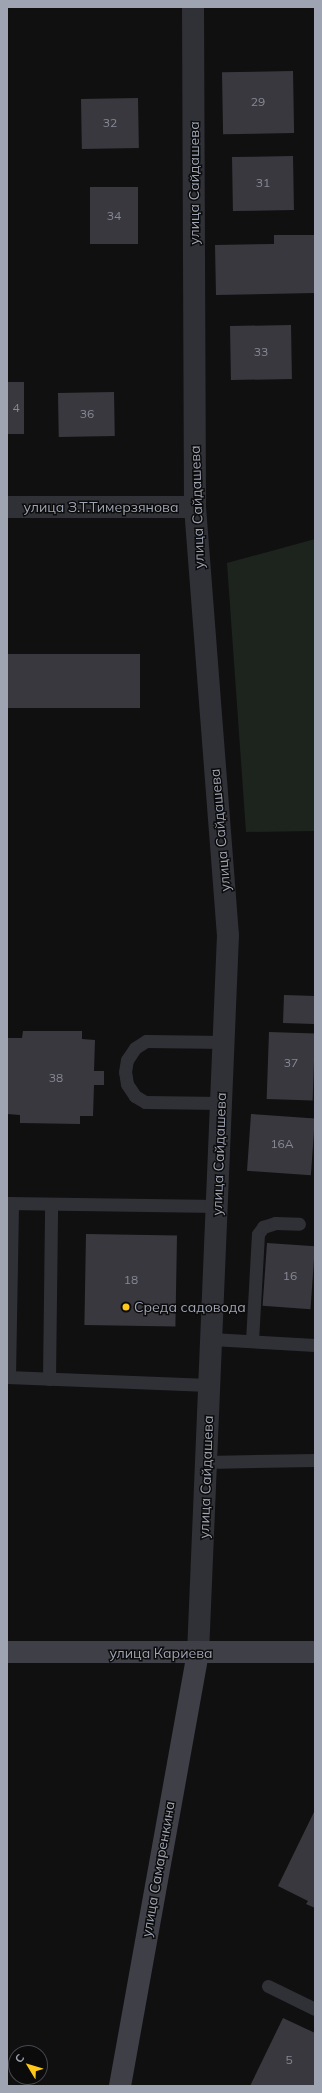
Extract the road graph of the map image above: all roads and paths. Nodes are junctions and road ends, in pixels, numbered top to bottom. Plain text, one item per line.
1 (193, 7) edge
2 (7, 507) edge
3 (195, 507) junction
4 (224, 1042) junction
5 (221, 1103) junction
6 (9, 1203) edge
7 (51, 1204) junction
8 (217, 1206) junction
9 (299, 1224) dead end
10 (212, 1339) junction
11 (252, 1341) junction
12 (315, 1345) edge
13 (8, 1377) edge
14 (49, 1379) junction
15 (209, 1385) junction
16 (315, 1460) edge
17 (206, 1462) junction
18 (7, 1652) edge
19 (315, 1652) edge
20 (198, 1653) junction
21 (268, 1986) dead end
22 (315, 2009) edge
23 (120, 2086) edge

1 - 3 street, улица Сайдашева
2 - 3 street, улица З.Т.Тимерзянова
3 - 4 street, улица Сайдашева
4 - 5 street, улица Сайдашева
4 - 5 lane
5 - 8 street, улица Сайдашева
6 - 7 lane
6 - 13 lane
7 - 8 lane
7 - 14 lane
8 - 10 street, улица Сайдашева
9 - 11 lane
10 - 11 lane
10 - 15 street, улица Сайдашева
11 - 12 lane
13 - 14 lane
14 - 15 lane
15 - 17 street, улица Сайдашева
16 - 17 lane
17 - 20 street, улица Сайдашева
18 - 20 main road, улица Кариева
19 - 20 main road, улица Кариева
20 - 23 main road, улица Самаренкина
21 - 22 lane

